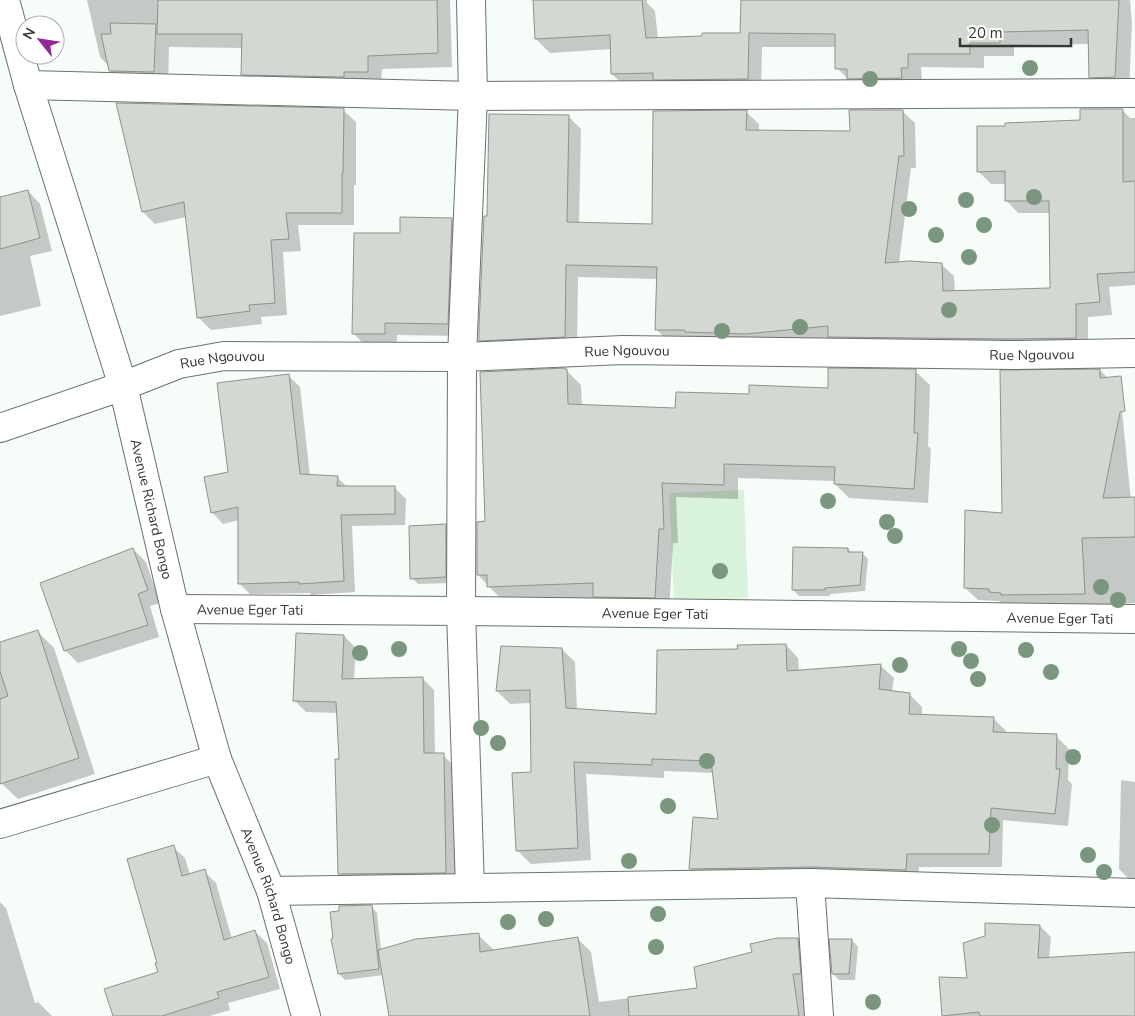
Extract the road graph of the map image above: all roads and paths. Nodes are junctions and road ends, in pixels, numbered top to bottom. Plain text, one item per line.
1 (4, 0) edge
2 (471, 0) edge
3 (10, 57) edge
4 (28, 85) junction
5 (1135, 93) edge
6 (474, 96) junction
7 (1135, 353) edge
8 (462, 357) junction
9 (123, 386) junction
10 (0, 428) edge
11 (175, 609) junction
12 (461, 611) junction
13 (1135, 619) edge
14 (217, 759) junction
15 (0, 824) edge
16 (810, 883) junction
17 (470, 888) junction
18 (271, 891) junction
19 (1135, 894) edge
20 (306, 1016) edge
21 (819, 1016) edge

1 - 3 street, Avenue Richard Bongo
2 - 6 street
3 - 4 street, Avenue Richard Bongo
4 - 6 street
4 - 9 street, Avenue Richard Bongo
5 - 6 street
6 - 8 street
7 - 8 street, Rue Ngouvou
8 - 9 street, Rue Ngouvou
8 - 12 street
9 - 10 street, Rue Ngouvou
9 - 11 street, Avenue Richard Bongo
11 - 12 street, Avenue Eger Tati
11 - 14 street, Avenue Richard Bongo
12 - 13 street, Avenue Eger Tati
12 - 17 street
14 - 15 street
14 - 18 street, Avenue Richard Bongo
16 - 17 street
16 - 19 street
16 - 21 street
17 - 18 street
18 - 20 street, Avenue Richard Bongo

